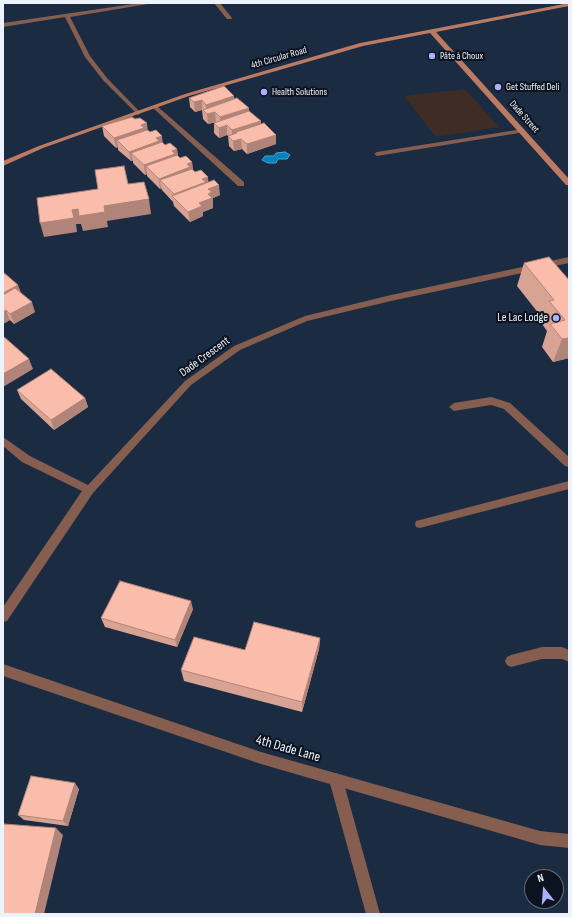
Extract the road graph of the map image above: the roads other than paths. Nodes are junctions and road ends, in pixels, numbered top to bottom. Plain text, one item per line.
1 (151, 3) edge
2 (217, 3) edge
3 (569, 4) edge
4 (67, 16) junction
5 (229, 18) dead end
6 (3, 25) edge
7 (431, 30) junction
8 (155, 107) junction
9 (138, 113) junction
10 (523, 131) junction
11 (377, 154) dead end
12 (3, 164) edge
13 (569, 183) edge
14 (241, 184) dead end
15 (569, 260) edge
16 (454, 407) dead end
17 (3, 441) edge
18 (569, 463) edge
19 (569, 485) edge
20 (89, 490) junction
21 (420, 524) dead end
22 (3, 616) edge
23 (569, 656) edge
24 (511, 661) dead end
25 (3, 670) edge
26 (336, 780) junction
27 (569, 841) edge
28 (373, 914) edge

1 - 4 street
2 - 5 street
3 - 7 street, 4th Circular Road
4 - 6 street
4 - 9 street
7 - 8 street, 4th Circular Road
7 - 10 street, Dade Street
8 - 9 street, 4th Circular Road
8 - 14 street
9 - 12 street, 4th Circular Road
10 - 11 street
10 - 13 street, Dade Street
15 - 20 street, Dade Crescent
16 - 18 street
17 - 20 street
19 - 21 street
20 - 22 street, Dade Crescent
23 - 24 street
25 - 26 street, 4th Dade Lane
26 - 27 street, 4th Dade Lane
26 - 28 street

